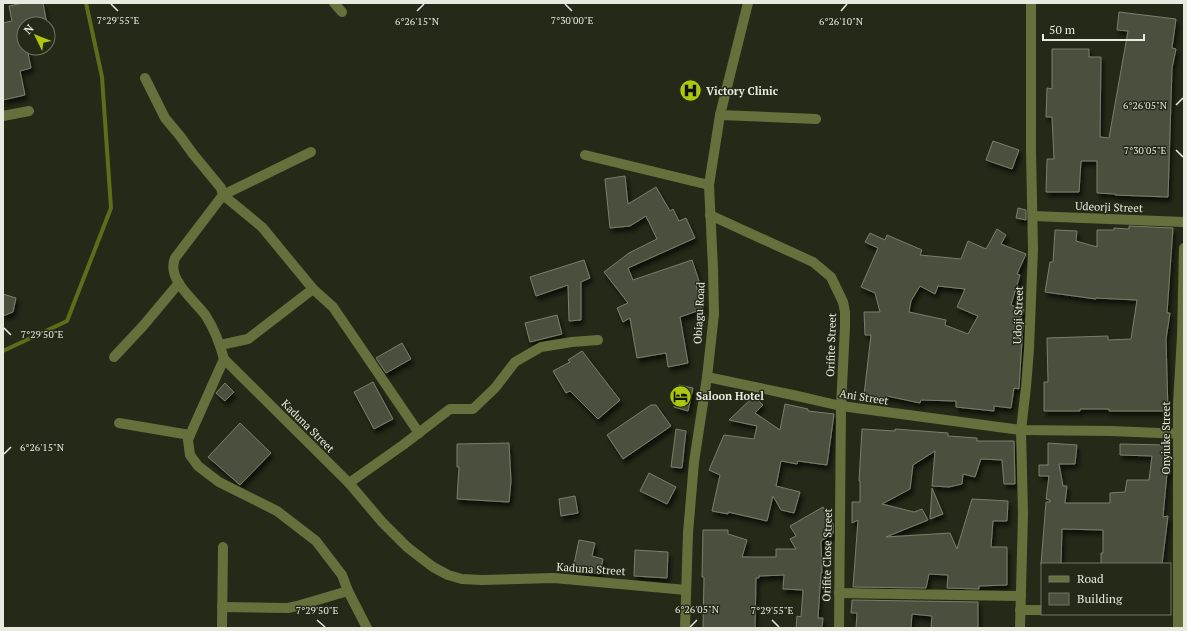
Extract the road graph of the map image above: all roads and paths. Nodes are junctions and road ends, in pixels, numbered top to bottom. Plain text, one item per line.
1 (334, 3) edge
2 (748, 3) edge
3 (1031, 3) edge
4 (342, 12) dead end
5 (145, 78) dead end
6 (29, 111) dead end
7 (720, 115) junction
8 (3, 116) edge
9 (816, 118) dead end
10 (311, 152) dead end
11 (585, 154) dead end
12 (709, 185) junction
13 (223, 195) junction
14 (710, 215) junction
15 (1032, 216) junction
16 (1184, 222) edge
17 (1184, 248) edge
18 (179, 282) junction
19 (313, 289) junction
20 (598, 340) dead end
21 (220, 345) junction
22 (114, 357) dead end
23 (224, 359) junction
24 (706, 377) junction
25 (841, 406) junction
26 (119, 423) dead end
27 (1021, 430) junction
28 (419, 433) junction
29 (1181, 434) edge
30 (190, 435) junction
31 (840, 481) joint
32 (349, 483) junction
33 (223, 547) dead end
34 (686, 590) junction
35 (348, 591) junction
36 (839, 593) junction
37 (1020, 596) junction
38 (222, 607) junction
39 (1020, 610) junction
40 (1041, 610) edge
41 (1177, 611) edge
42 (222, 628) edge
43 (367, 628) edge
44 (685, 628) edge
45 (839, 628) edge
46 (1020, 628) edge
47 (1178, 628) edge

1 - 4 street
2 - 7 street, Obiagu Road
3 - 15 street, Udoji Street
5 - 13 street
6 - 8 street
7 - 9 street
7 - 12 street, Obiagu Road
10 - 13 street
11 - 12 street
12 - 14 street, Obiagu Road
13 - 18 street, Kaduna Street
13 - 19 street
14 - 24 street, Obiagu Road
14 - 25 street, Orifite Street
15 - 16 street, Udeorji Street
15 - 27 street, Udoji Street
17 - 29 street, Onyiuke Street
18 - 21 street, Kaduna Street
18 - 22 street
19 - 21 street
19 - 28 street
20 - 28 street
21 - 23 street, Kaduna Street
23 - 30 street
23 - 32 street, Kaduna Street
24 - 25 street, Ani Street
24 - 34 street, Obiagu Road
25 - 27 street, Ani Street
25 - 31 street, Orifite Street
26 - 30 street
27 - 29 street, Ani Street
27 - 37 street, Udoji Street
28 - 32 street
29 - 41 street, Onyiuke Street
30 - 35 street
31 - 36 street, Orifite Close Street
32 - 34 street, Kaduna Street
33 - 38 street
34 - 44 street, Obiagu Road
35 - 38 street
35 - 43 street
36 - 37 street
36 - 45 street, Orifite Close Street
37 - 39 street, Udoji Street
38 - 42 street
39 - 40 street
39 - 46 street, Udoji Street
41 - 47 street, Onyiuke Street

